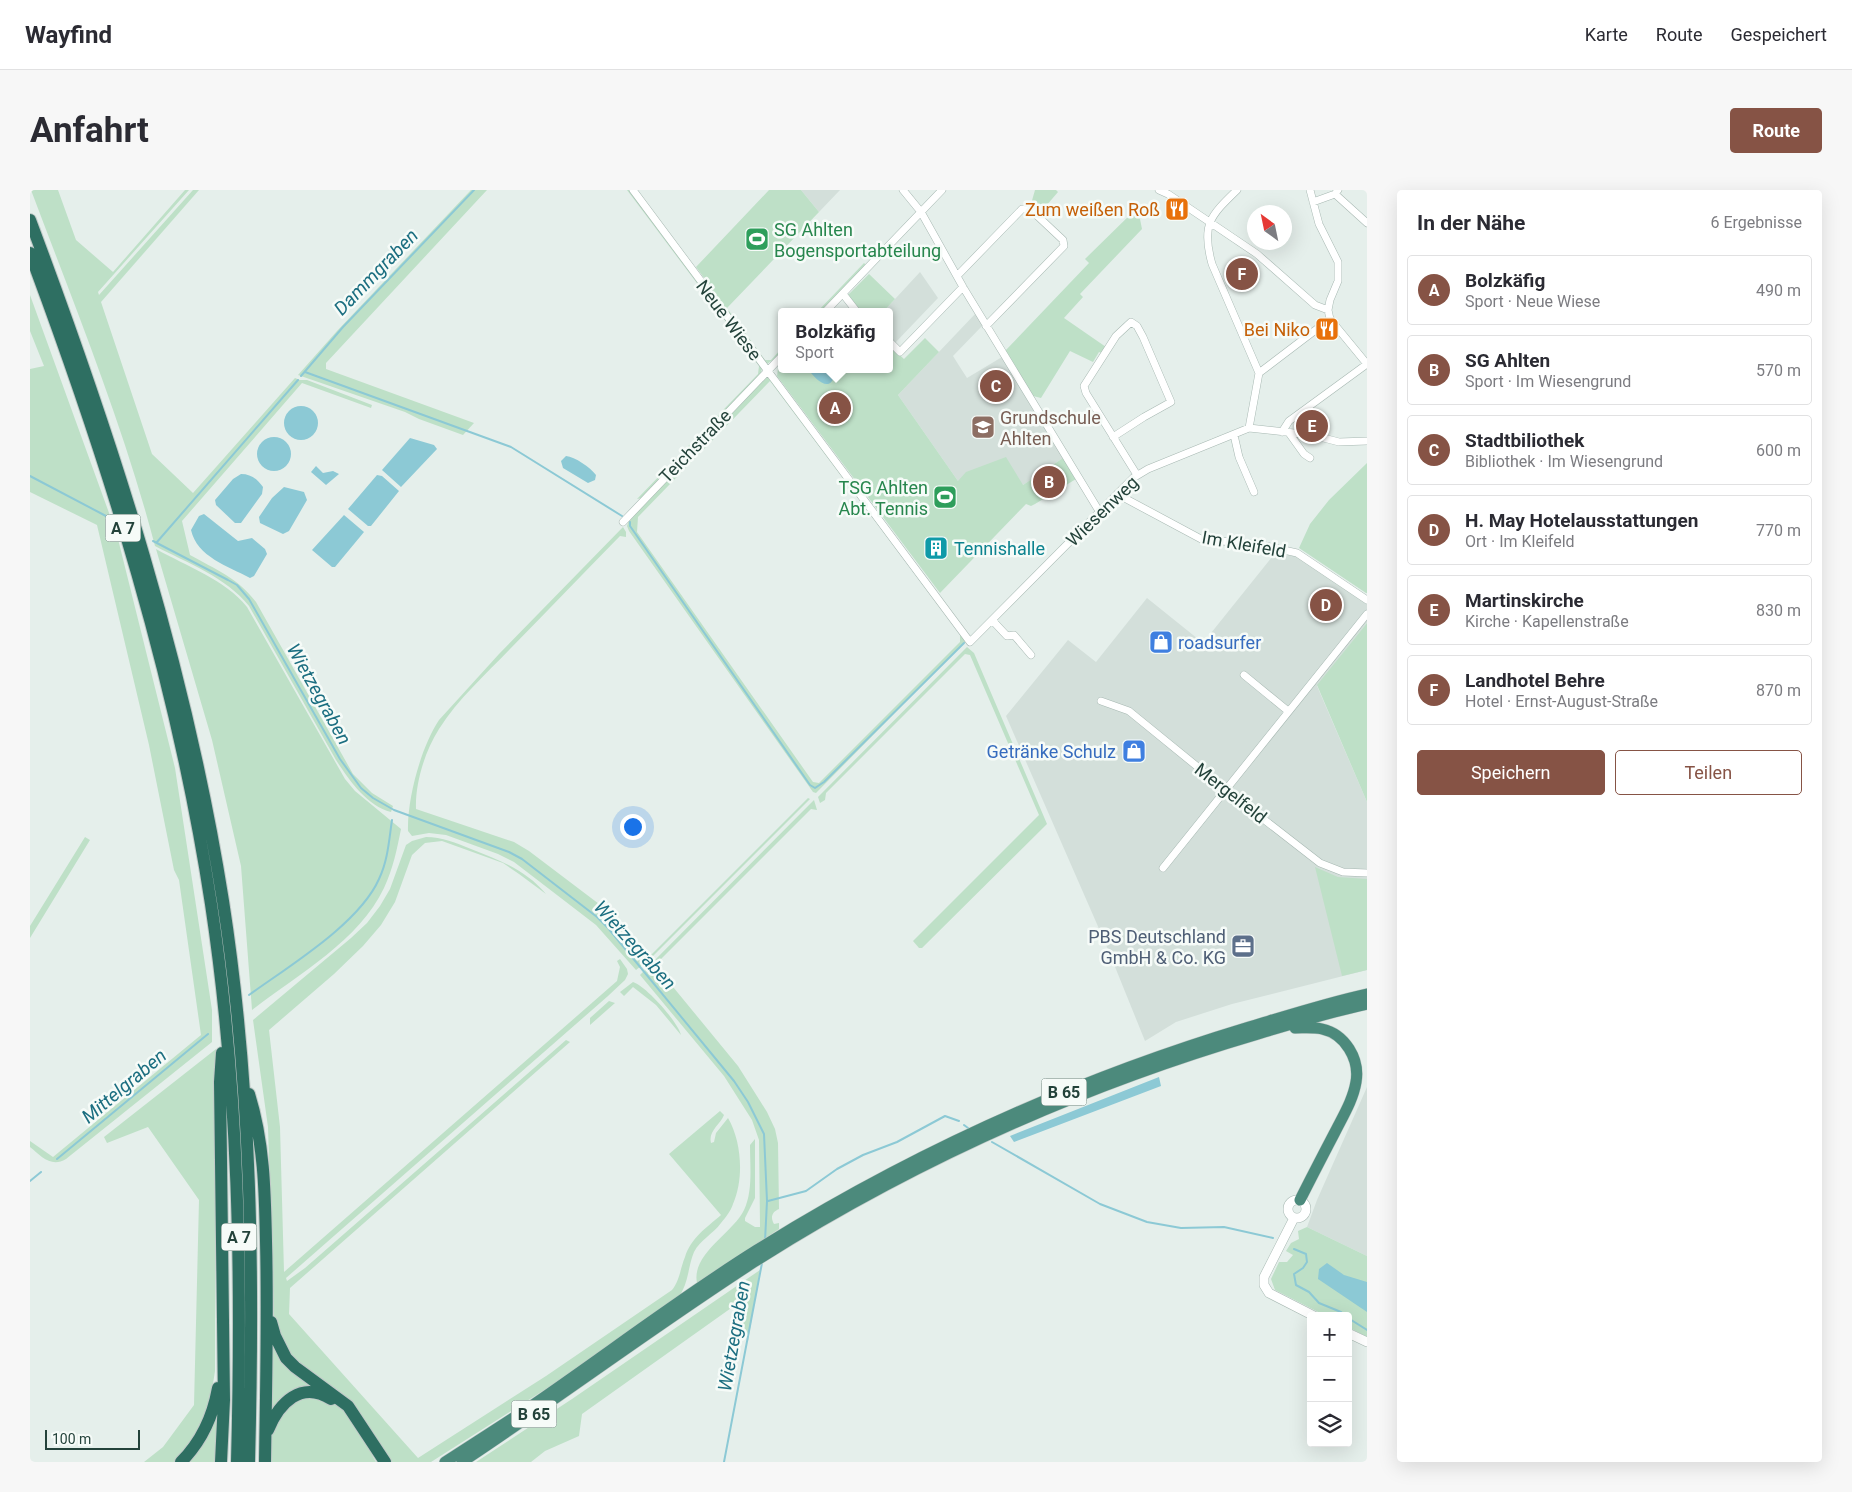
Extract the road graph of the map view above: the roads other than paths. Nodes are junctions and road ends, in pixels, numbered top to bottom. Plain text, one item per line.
1 (632, 190) edge
2 (903, 190) edge
3 (942, 190) edge
4 (1237, 190) edge
5 (1310, 190) edge
6 (1162, 191) edge
7 (1336, 192) edge
8 (1313, 202) junction
9 (921, 212) junction
10 (30, 220) edge
11 (1210, 222) junction
12 (1367, 223) edge
13 (30, 253) edge
14 (957, 276) junction
15 (964, 288) junction
16 (843, 294) junction
17 (829, 308) edge
18 (854, 308) edge
19 (1328, 310) junction
20 (1330, 319) junction
21 (986, 326) junction
22 (893, 345) edge
23 (778, 360) edge
24 (1367, 364) edge
25 (768, 371) junction
26 (1259, 373) junction
27 (1250, 428) junction
28 (1285, 432) junction
29 (1234, 435) junction
30 (1113, 436) junction
31 (1367, 441) edge
32 (1310, 458) dead end
33 (1137, 475) junction
34 (1254, 492) dead end
35 (1117, 494) junction
36 (1099, 511) junction
37 (623, 522) dead end
38 (1367, 600) edge
39 (1367, 614) edge
40 (992, 620) junction
41 (970, 642) joint
42 (1031, 655) dead end
43 (1244, 675) dead end
44 (1100, 701) dead end
45 (1288, 711) junction
46 (1226, 790) junction
47 (1164, 868) dead end
48 (1367, 873) edge
49 (1367, 994) edge
50 (1367, 1004) edge
51 (225, 1013) junction
52 (1278, 1028) junction
53 (243, 1075) junction
54 (1300, 1200) joint
55 (782, 1240) junction
56 (755, 1256) junction
57 (267, 1305) junction
58 (1307, 1312) edge
59 (1352, 1335) edge
60 (1367, 1342) edge
61 (222, 1348) junction
62 (265, 1437) junction
63 (182, 1462) edge
64 (221, 1462) edge
65 (237, 1462) edge
66 (249, 1462) edge
67 (265, 1462) edge
68 (378, 1462) edge
69 (385, 1462) edge
70 (445, 1462) edge
71 (462, 1462) edge

1 - 25 street, Neue Wiese
2 - 9 street
3 - 9 street
4 - 11 street
5 - 8 street
6 - 11 street
7 - 8 street
7 - 12 street
8 - 19 street
9 - 14 street
9 - 16 street
10 - 53 highway, A 7
11 - 19 street
11 - 26 street
13 - 51 highway, A 7
14 - 15 street
14 - 21 street
15 - 21 street
15 - 22 street
16 - 17 street
16 - 18 street
19 - 20 street
20 - 24 street
20 - 26 street
21 - 36 street
23 - 25 street, Teichstraße
24 - 28 street
25 - 37 street, Teichstraße
25 - 41 street, Neue Wiese
26 - 27 street
27 - 28 street
27 - 29 street, Wiesenweg
28 - 31 street
28 - 32 street
29 - 33 street, Wiesenweg
29 - 34 street
30 - 30 street
30 - 33 street
33 - 35 street, Wiesenweg
35 - 36 street, Wiesenweg
35 - 38 street, Im Kleifeld
36 - 40 street, Wiesenweg
39 - 45 street
40 - 41 street, Wiesenweg
40 - 42 street
43 - 45 street
44 - 46 street, Mergelfeld
45 - 46 street
46 - 47 street
46 - 48 street, Mergelfeld
49 - 55 highway, B 65
50 - 52 highway, B 65
51 - 61 highway
51 - 65 highway, A 7
52 - 54 highway
52 - 55 highway, B 65
53 - 57 highway
53 - 66 highway, A 7
54 - 58 street
55 - 56 highway, B 65
56 - 70 highway, B 65
56 - 71 highway, B 65
57 - 62 highway
57 - 69 highway
59 - 60 street
61 - 63 highway
61 - 64 highway
62 - 67 highway
62 - 68 highway

